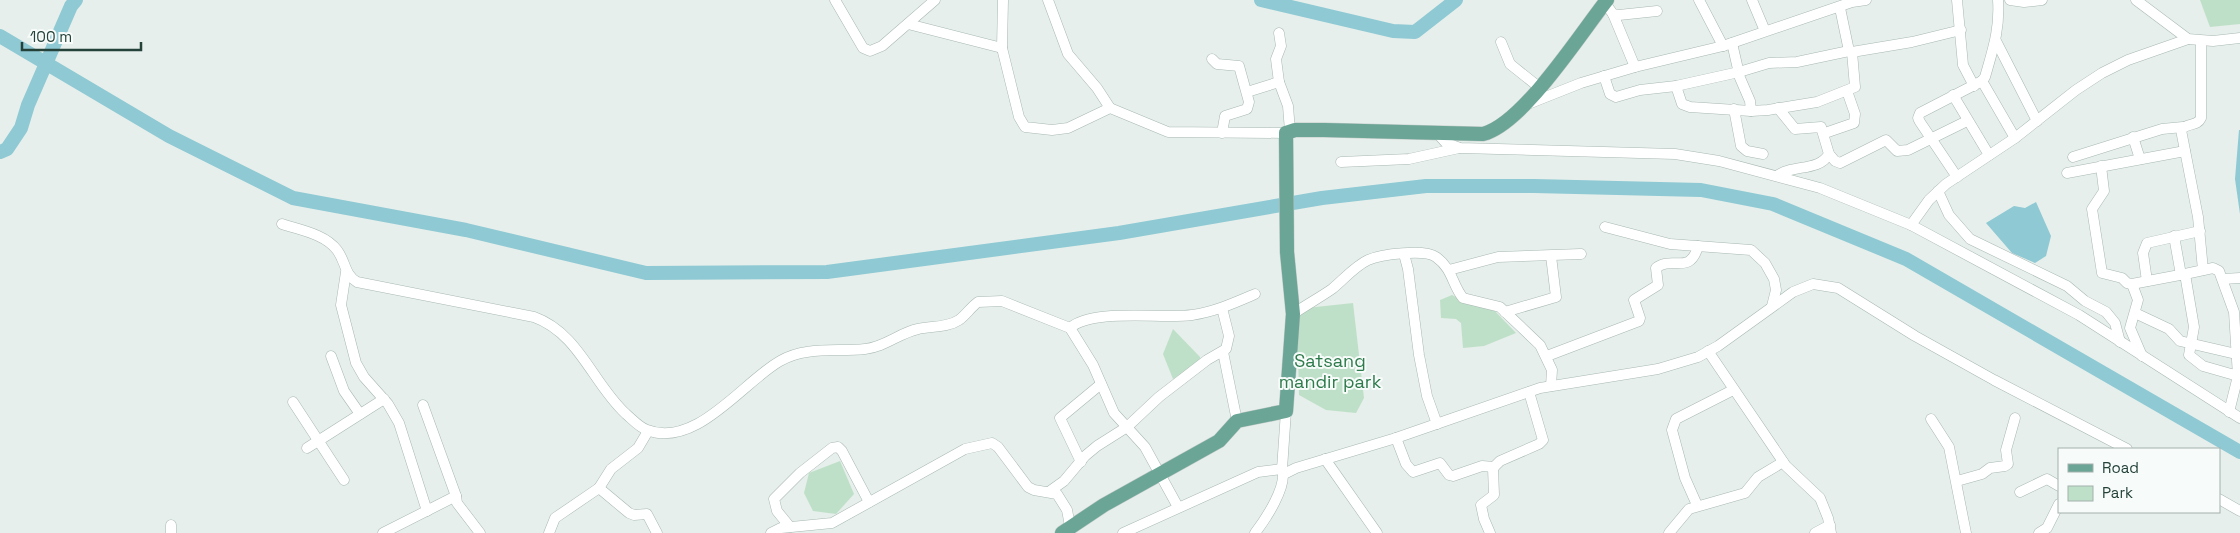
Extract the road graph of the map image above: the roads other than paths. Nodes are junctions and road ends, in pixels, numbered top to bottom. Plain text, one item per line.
1 (835, 0) edge
2 (935, 0) edge
3 (1003, 0) edge
4 (1048, 0) edge
5 (1699, 0) edge
6 (1752, 0) edge
7 (1866, 0) edge
8 (1958, 0) edge
9 (1998, 0) edge
10 (2010, 0) edge
11 (2042, 0) edge
12 (2136, 0) edge
13 (1608, 6) edge
14 (1831, 6) edge
15 (1657, 11) dead end
16 (908, 24) junction
17 (1961, 30) junction
18 (1766, 31) junction
19 (1279, 33) dead end
20 (2240, 38) edge
21 (2188, 39) junction
22 (1996, 41) junction
23 (2201, 41) junction
24 (1501, 42) dead end
25 (1727, 44) junction
26 (1002, 48) junction
27 (1850, 51) junction
28 (1212, 59) dead end
29 (1635, 67) junction
30 (1739, 72) junction
31 (1604, 76) junction
32 (1279, 82) junction
33 (1978, 83) junction
34 (1676, 86) junction
35 (1540, 88) junction
36 (1848, 91) junction
37 (1247, 92) junction
38 (1953, 95) junction
39 (1527, 104) junction
40 (1778, 108) junction
41 (1105, 109) junction
42 (1734, 109) junction
43 (1751, 111) junction
44 (1967, 121) junction
45 (2036, 121) junction
46 (2183, 127) junction
47 (1288, 132) junction
48 (1222, 133) junction
49 (1437, 133) junction
50 (1825, 133) junction
51 (2133, 137) junction
52 (2015, 138) junction
53 (1932, 139) junction
54 (1460, 148) junction
55 (2185, 151) junction
56 (1763, 154) dead end
57 (1829, 154) junction
58 (1989, 155) junction
59 (2073, 157) dead end
60 (2140, 159) junction
61 (1341, 162) dead end
62 (2101, 166) junction
63 (2067, 172) dead end
64 (1777, 176) junction
65 (1957, 177) junction
66 (1938, 191) junction
67 (282, 224) dead end
68 (1911, 225) junction
69 (1605, 227) dead end
70 (2200, 231) junction
71 (2174, 236) junction
72 (1698, 246) junction
73 (1404, 254) junction
74 (1581, 254) dead end
75 (1551, 256) junction
76 (1449, 270) junction
77 (2203, 270) junction
78 (346, 272) junction
79 (2183, 274) junction
80 (2240, 278) edge
81 (2223, 280) junction
82 (2147, 281) junction
83 (2132, 284) junction
84 (1255, 294) dead end
85 (1772, 306) junction
86 (1222, 308) junction
87 (1505, 312) junction
88 (2135, 313) junction
89 (1293, 314) junction
90 (1070, 328) junction
91 (2120, 342) junction
92 (2190, 344) junction
93 (1708, 351) junction
94 (1223, 352) junction
95 (2239, 355) edge
96 (331, 356) dead end
97 (1547, 356) junction
98 (2143, 356) junction
99 (2239, 376) edge
100 (1101, 384) junction
101 (1551, 386) junction
102 (1733, 390) junction
103 (1529, 392) junction
104 (384, 399) junction
105 (293, 402) dead end
106 (423, 405) dead end
107 (1286, 411) junction
108 (2230, 412) junction
109 (360, 414) junction
110 (2015, 418) dead end
111 (2240, 418) edge
112 (1931, 419) dead end
113 (1237, 421) junction
114 (1437, 424) junction
115 (1127, 427) junction
116 (648, 431) junction
117 (1396, 438) junction
118 (319, 440) junction
119 (307, 448) dead end
120 (2125, 448) edge
121 (1325, 459) junction
122 (1081, 462) junction
123 (1783, 462) junction
124 (1494, 467) junction
125 (1283, 472) junction
126 (1160, 475) junction
127 (344, 480) dead end
128 (1957, 481) junction
129 (2058, 485) edge
130 (600, 488) junction
131 (1050, 491) junction
132 (2020, 492) dead end
133 (456, 496) junction
134 (2220, 500) edge
135 (869, 502) junction
136 (1697, 505) junction
137 (2058, 506) edge
138 (1178, 507) junction
139 (427, 511) junction
140 (2240, 511) edge
141 (790, 527) junction
142 (1830, 529) edge
143 (1066, 530) edge
144 (383, 533) edge
145 (480, 533) edge
146 (549, 533) edge
147 (657, 533) edge
148 (771, 533) edge
149 (1123, 533) edge
150 (1255, 533) edge
151 (1377, 533) edge
152 (1490, 533) edge
153 (1669, 533) edge
154 (1815, 533) edge
155 (1966, 533) edge
156 (2039, 533) edge

1 - 16 street
2 - 16 street
3 - 26 street
4 - 41 street
5 - 25 street
6 - 18 street
7 - 14 street
8 - 17 street
9 - 22 street
10 - 11 street
12 - 21 street
13 - 15 street
13 - 29 street
13 - 35 main road
14 - 18 street
14 - 27 street
16 - 26 street
17 - 27 street
17 - 33 street
18 - 25 street
19 - 32 street
20 - 23 street
21 - 23 street
21 - 45 street
22 - 33 street
22 - 45 street
23 - 46 street
24 - 35 street
25 - 29 street
25 - 30 street
26 - 41 street
27 - 30 street
27 - 36 street
28 - 37 street
29 - 31 street
30 - 34 street
30 - 43 street
31 - 34 street
31 - 39 street
32 - 37 street
32 - 47 street
33 - 38 street
33 - 52 street
34 - 42 street
35 - 39 main road
36 - 40 street
36 - 50 street
37 - 48 street
38 - 44 street
38 - 53 street
39 - 49 main road
40 - 43 street
40 - 50 street
41 - 48 street
42 - 43 street
42 - 56 street
44 - 53 street
44 - 58 street
45 - 52 street
46 - 51 street
46 - 55 street
47 - 48 street
47 - 49 main road
47 - 89 main road
49 - 54 street
50 - 57 street
51 - 59 street
51 - 60 street
52 - 58 street
53 - 57 street
53 - 65 street
54 - 61 street
54 - 64 street
55 - 60 street
55 - 70 street
57 - 64 street
58 - 65 street
60 - 62 street
62 - 63 street
62 - 83 street
64 - 68 street
65 - 66 street
66 - 68 street
66 - 91 street
67 - 78 street
68 - 91 street
69 - 72 street
70 - 71 street
70 - 77 street
71 - 79 street
71 - 82 street
72 - 85 street
72 - 97 street
73 - 76 street
73 - 89 street
73 - 114 street
74 - 75 street
75 - 76 street
75 - 87 street
76 - 87 street
77 - 79 street
77 - 81 street
78 - 104 street
78 - 116 street
79 - 82 street
79 - 92 street
80 - 81 street
81 - 95 street
82 - 83 street
83 - 88 street
84 - 86 street
85 - 93 street
85 - 120 street
86 - 90 street
86 - 94 street
87 - 97 street
88 - 92 street
88 - 98 street
89 - 107 main road
90 - 100 street
90 - 116 street
91 - 98 street
92 - 95 street
92 - 99 street
93 - 101 street
93 - 102 street
94 - 113 street
94 - 115 street
95 - 99 street
96 - 109 street
97 - 101 street
98 - 108 street
99 - 108 street
100 - 115 street
100 - 122 street
101 - 103 street
102 - 123 street
102 - 136 street
103 - 114 street
103 - 124 street
104 - 109 street
104 - 139 street
105 - 118 street
106 - 133 street
107 - 113 main road
107 - 125 street
108 - 111 street
109 - 118 street
110 - 128 street
112 - 128 street
113 - 126 main road
114 - 117 street
115 - 122 street
115 - 126 street
116 - 130 street
117 - 121 street
117 - 124 street
118 - 119 street
118 - 127 street
121 - 125 street
121 - 151 street
122 - 131 street
123 - 136 street
123 - 142 street
124 - 152 street
125 - 138 street
125 - 150 street
126 - 138 street
126 - 143 main road
128 - 155 street
129 - 132 street
130 - 146 street
130 - 147 street
131 - 135 street
131 - 143 street
133 - 139 street
133 - 145 street
134 - 140 street
135 - 141 street
135 - 141 street
136 - 153 street
137 - 156 street
138 - 149 street
139 - 144 street
141 - 148 street
142 - 154 street

